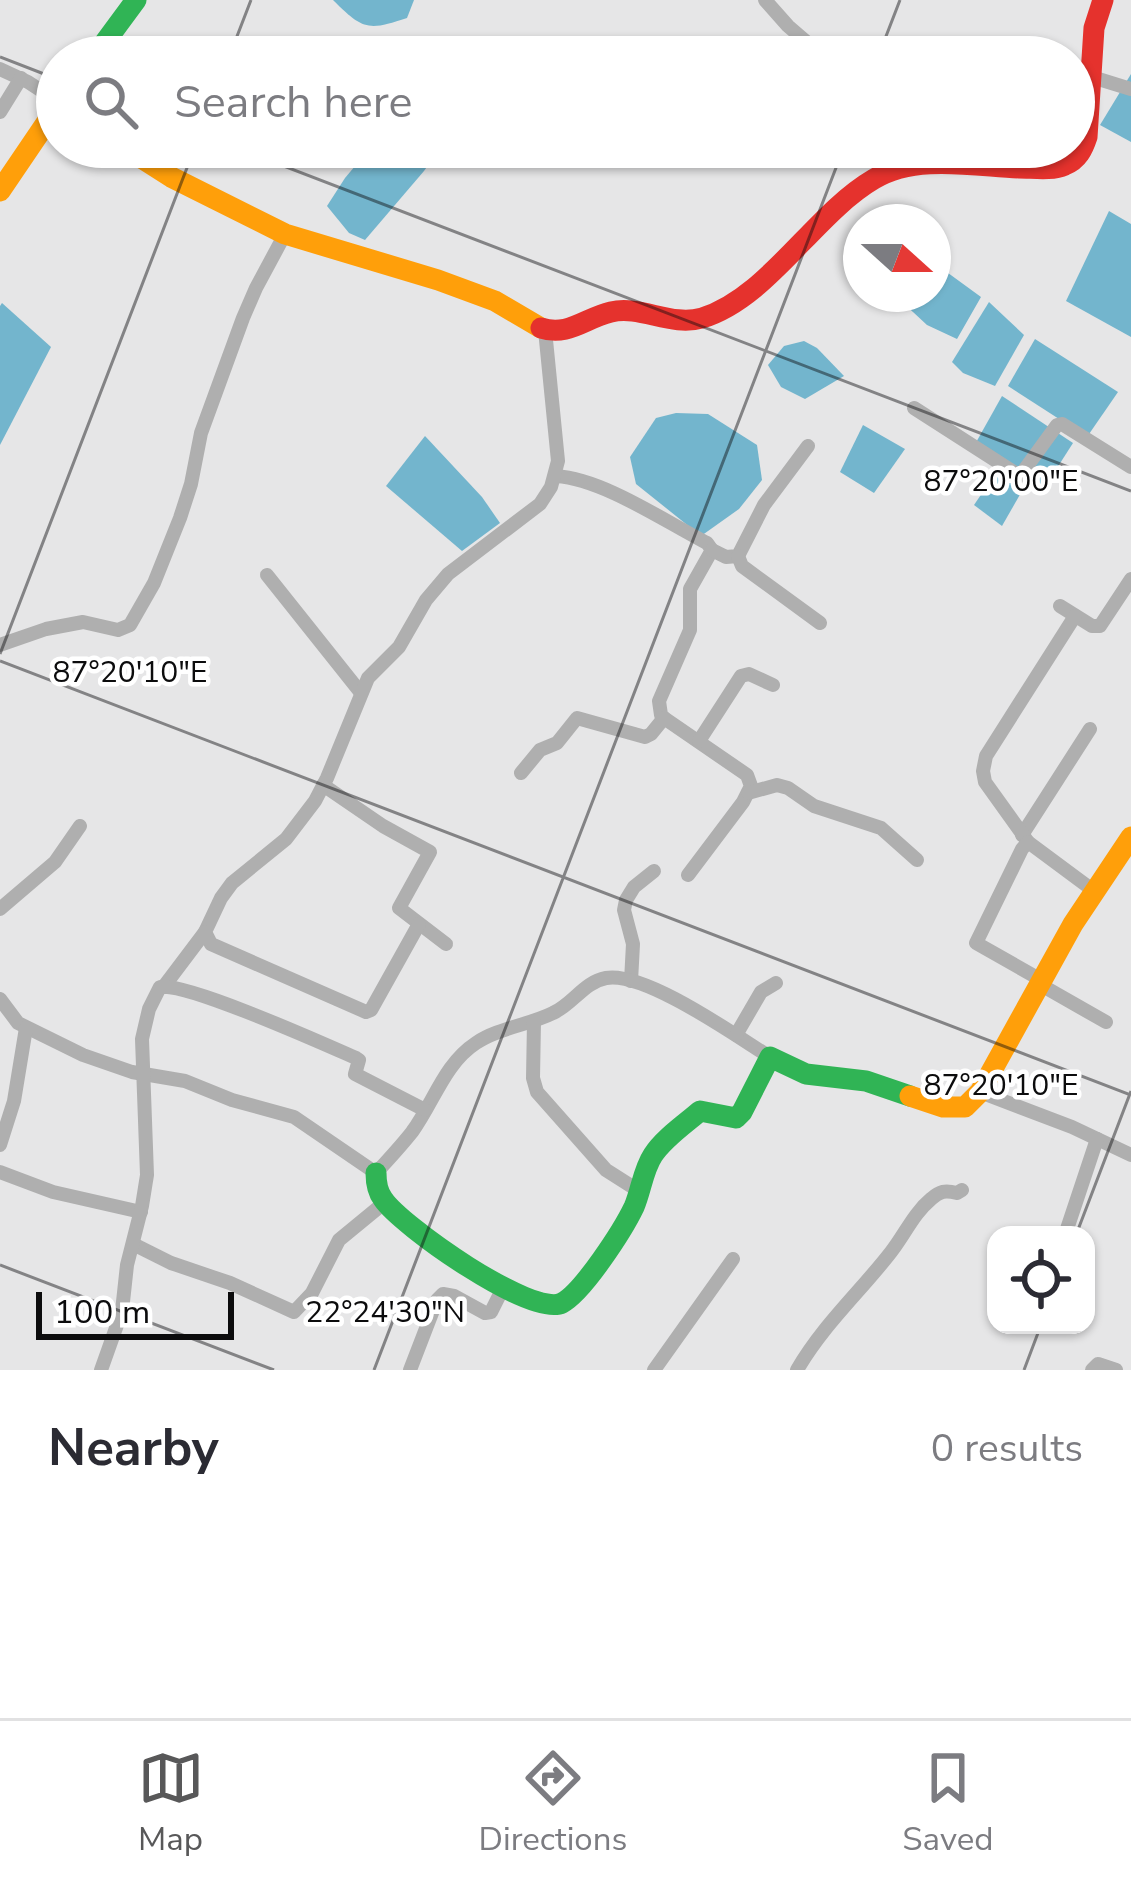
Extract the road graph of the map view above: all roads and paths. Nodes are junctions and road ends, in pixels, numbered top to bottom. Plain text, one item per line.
1 (136, 0) edge
2 (765, 0) edge
3 (1102, 0) edge
4 (109, 36) edge
5 (800, 36) edge
6 (1094, 36) edge
7 (0, 69) edge
8 (21, 78) junction
9 (1095, 78) edge
10 (1131, 88) edge
11 (36, 89) edge
12 (0, 112) edge
13 (36, 136) edge
14 (156, 168) edge
15 (168, 168) edge
16 (908, 168) edge
17 (164, 173) junction
18 (0, 191) edge
19 (285, 234) junction
20 (545, 330) junction
21 (914, 408) dead end
22 (808, 446) dead end
23 (1131, 467) edge
24 (556, 476) junction
25 (712, 550) junction
26 (738, 556) junction
27 (266, 575) dead end
28 (1131, 579) edge
29 (1060, 606) dead end
30 (1075, 616) junction
31 (820, 623) dead end
32 (0, 645) edge
33 (773, 685) dead end
34 (361, 693) junction
35 (664, 718) junction
36 (1090, 729) dead end
37 (699, 741) junction
38 (521, 773) dead end
39 (323, 785) junction
40 (748, 793) junction
41 (80, 826) dead end
42 (1131, 837) edge
43 (1025, 839) junction
44 (917, 860) dead end
45 (654, 871) dead end
46 (688, 875) dead end
47 (1094, 892) junction
48 (0, 909) edge
49 (419, 924) junction
50 (205, 932) junction
51 (446, 944) dead end
52 (631, 981) junction
53 (776, 983) dead end
54 (1042, 983) junction
55 (165, 985) junction
56 (0, 999) edge
57 (534, 1021) junction
58 (1106, 1022) dead end
59 (26, 1028) junction
60 (736, 1035) junction
61 (770, 1057) junction
62 (143, 1073) junction
63 (980, 1092) junction
64 (425, 1110) junction
65 (1097, 1139) junction
66 (0, 1145) edge
67 (1131, 1155) edge
68 (0, 1172) edge
69 (376, 1173) junction
70 (962, 1190) dead end
71 (639, 1191) junction
72 (384, 1203) junction
73 (141, 1212) junction
74 (1068, 1226) edge
75 (133, 1244) junction
76 (733, 1259) dead end
77 (504, 1286) junction
78 (101, 1370) edge
79 (410, 1370) edge
80 (654, 1370) edge
81 (797, 1370) edge
82 (1092, 1370) edge
83 (1116, 1370) edge

1 - 4 street
2 - 5 street
3 - 6 street
7 - 8 street
8 - 11 street
8 - 12 street
9 - 10 street
13 - 18 street
14 - 17 street
15 - 17 street
16 - 20 street
17 - 19 street
19 - 20 street
19 - 32 street
20 - 24 street
21 - 23 street
22 - 26 street
24 - 25 street
24 - 34 street
25 - 26 street
25 - 35 street
26 - 31 street
27 - 34 street
28 - 30 street
29 - 30 street
30 - 43 street
33 - 37 street
34 - 39 street
35 - 37 street
35 - 38 street
36 - 43 street
37 - 40 street
39 - 49 street
39 - 50 street
40 - 44 street
40 - 46 street
41 - 48 street
42 - 47 street
43 - 47 street
43 - 54 street
45 - 52 street
47 - 54 street
49 - 50 street
49 - 51 street
50 - 55 street
52 - 57 street
52 - 60 street
53 - 60 street
54 - 58 street
54 - 63 street
55 - 62 street
55 - 64 street
56 - 59 street
57 - 64 street
57 - 71 street
59 - 62 street
59 - 66 street
60 - 61 street
61 - 63 street
61 - 71 street
62 - 69 street
62 - 73 street
63 - 65 street
64 - 69 street
65 - 67 street
65 - 74 street
68 - 73 street
69 - 72 street
70 - 81 street
71 - 77 street
72 - 75 street
72 - 77 street
73 - 75 street
75 - 78 street
76 - 80 street
77 - 79 street
82 - 83 street

